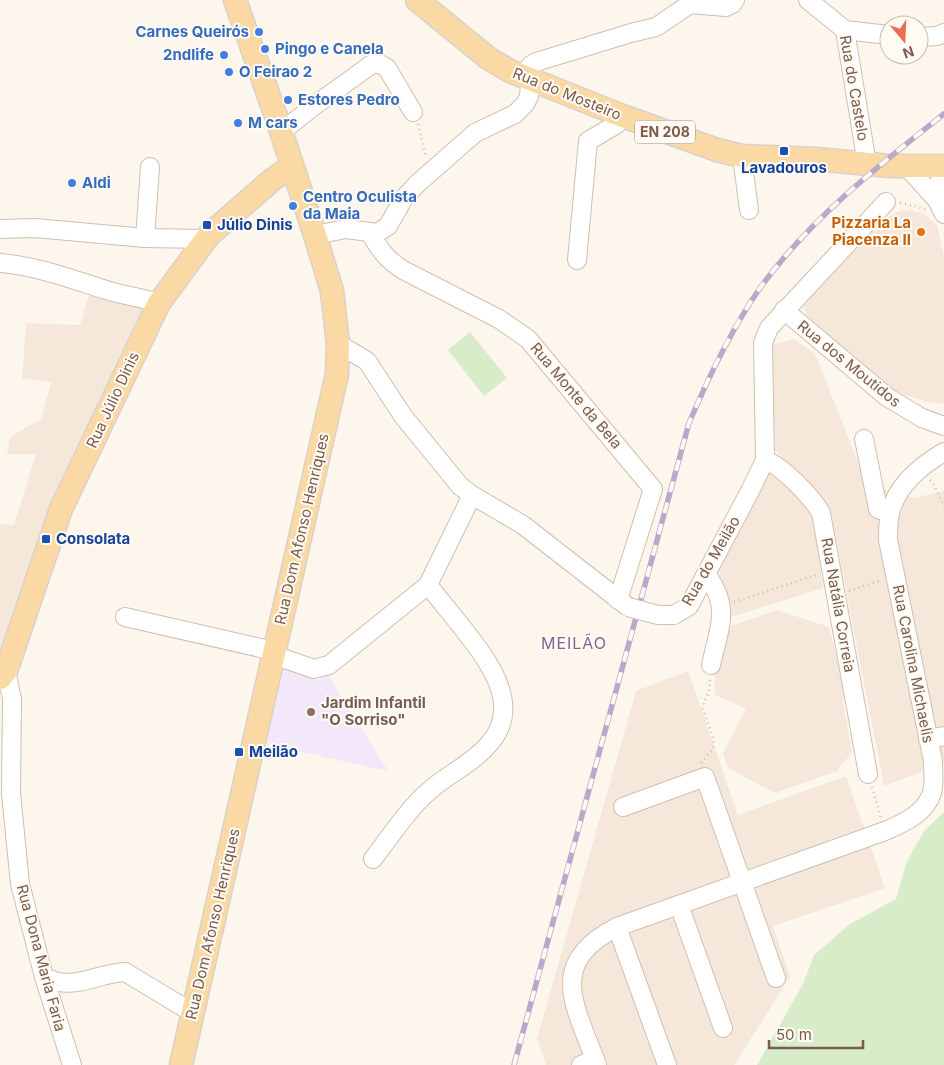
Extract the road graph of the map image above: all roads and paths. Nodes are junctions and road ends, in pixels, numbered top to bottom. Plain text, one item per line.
1 (235, 0) edge
2 (417, 0) edge
3 (735, 0) edge
4 (808, 0) edge
5 (845, 30) junction
6 (944, 33) edge
7 (879, 34) edge
8 (929, 36) edge
9 (528, 79) junction
10 (413, 112) joint
11 (620, 115) junction
12 (281, 132) junction
13 (742, 156) junction
14 (867, 164) junction
15 (292, 166) junction
16 (906, 166) junction
17 (944, 166) edge
18 (150, 168) dead end
19 (433, 171) junction
20 (944, 174) edge
21 (886, 202) joint
22 (940, 208) edge
23 (749, 210) dead end
24 (0, 229) edge
25 (370, 233) junction
26 (315, 234) junction
27 (144, 238) junction
28 (206, 239) junction
29 (577, 260) dead end
30 (0, 263) edge
31 (159, 303) junction
32 (784, 310) junction
33 (338, 344) junction
34 (944, 426) edge
35 (944, 434) edge
36 (864, 440) dead end
37 (944, 446) edge
38 (944, 452) edge
39 (765, 460) junction
40 (920, 468) junction
41 (472, 496) junction
42 (944, 507) edge
43 (890, 512) junction
44 (832, 569) junction
45 (707, 575) junction
46 (895, 576) junction
47 (428, 584) junction
48 (837, 595) junction
49 (623, 603) junction
50 (721, 607) junction
51 (125, 617) dead end
52 (274, 651) junction
53 (711, 665) joint
54 (3, 675) edge
55 (936, 738) edge
56 (700, 764) dead end
57 (868, 774) joint
58 (623, 807) dead end
59 (885, 831) junction
60 (373, 859) dead end
61 (742, 882) junction
62 (679, 904) junction
63 (617, 926) junction
64 (44, 977) junction
65 (776, 978) dead end
66 (193, 1012) junction
67 (723, 1028) dead end
68 (591, 1063) edge
69 (72, 1065) edge
70 (181, 1065) edge
71 (666, 1065) edge

1 - 12 main road, Rua Dom Afonso Henriques
2 - 9 main road, Rua do Mosteiro / EN 208
3 - 9 street
4 - 5 street, Rua do Castelo
5 - 7 street
5 - 14 street, Rua do Castelo
6 - 8 street
9 - 11 main road, Rua do Mosteiro / EN 208
9 - 19 street
10 - 12 street
10 - 19 path
11 - 13 main road, Rua do Mosteiro / EN 208
11 - 29 street
12 - 15 main road, Rua Dom Afonso Henriques
13 - 14 main road, Rua do Mosteiro / EN 208
13 - 23 street
14 - 16 main road, Rua do Mosteiro / EN 208
15 - 26 main road, Rua Dom Afonso Henriques
15 - 28 main road, Rua Júlio Dinis
16 - 17 main road, Rua do Mosteiro / EN 208
16 - 22 street
18 - 27 street
19 - 25 street
20 - 22 street
21 - 22 path
21 - 32 street, Rua do Meilão
24 - 27 street
25 - 26 street
25 - 49 street, Rua Monte da Bela
26 - 33 main road, Rua Dom Afonso Henriques
27 - 28 street
28 - 31 main road, Rua Júlio Dinis
30 - 31 street
31 - 54 main road, Rua Júlio Dinis
32 - 34 street, Rua dos Moutidos
32 - 39 street, Rua do Meilão
33 - 41 street, Rua do Meilão
33 - 52 main road, Rua Dom Afonso Henriques
35 - 37 street
36 - 43 street
38 - 40 street, Rua Carolina Michaelis
39 - 44 street, Rua Natália Correia
39 - 45 street, Rua do Meilão
40 - 42 path
40 - 43 street, Rua Carolina Michaelis
41 - 47 street
41 - 49 street, Rua do Meilão
43 - 46 street, Rua Carolina Michaelis
44 - 48 street, Rua Natália Correia
44 - 50 path
45 - 49 street, Rua do Meilão, bridge
45 - 50 street
46 - 48 path
46 - 55 street, Rua Carolina Michaelis
47 - 52 street
47 - 60 street
48 - 57 street, Rua Natália Correia
50 - 53 street
51 - 52 street
52 - 66 main road, Rua Dom Afonso Henriques
53 - 56 path
54 - 64 street, Rua Dona Maria Faria
55 - 59 street, Rua Carolina Michaelis
57 - 59 path
58 - 61 street
59 - 61 street, Rua Carolina Michaelis
61 - 62 street, Rua Carolina Michaelis
61 - 65 street
62 - 63 street, Rua Carolina Michaelis
62 - 67 street
63 - 68 street, Rua Carolina Michaelis
63 - 71 street
64 - 66 street
64 - 69 street, Rua Dona Maria Faria
66 - 70 main road, Rua Dom Afonso Henriques

